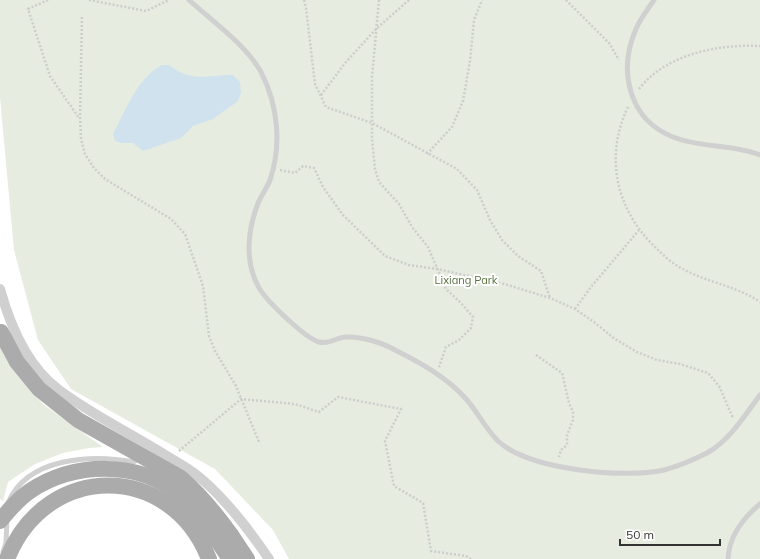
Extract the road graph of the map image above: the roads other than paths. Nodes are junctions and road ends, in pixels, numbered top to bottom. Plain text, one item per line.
1 (189, 0) edge
2 (654, 0) edge
3 (760, 155) edge
4 (0, 289) edge
5 (0, 331) edge
6 (760, 395) edge
7 (151, 446) junction
8 (760, 504) edge
9 (0, 521) edge
10 (0, 559) edge
11 (7, 559) edge
12 (209, 559) edge
13 (230, 559) edge
14 (247, 559) edge
15 (269, 559) edge
16 (728, 559) edge

1 - 6 lane
2 - 3 lane
4 - 7 street
5 - 14 main road, bridge
7 - 10 lane
7 - 15 street
8 - 16 lane
9 - 13 main road, bridge
11 - 12 main road

